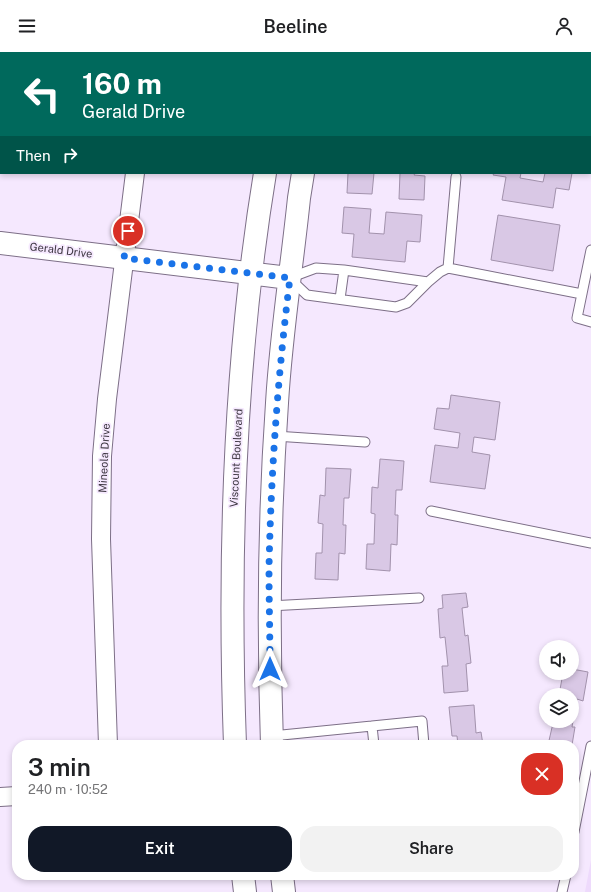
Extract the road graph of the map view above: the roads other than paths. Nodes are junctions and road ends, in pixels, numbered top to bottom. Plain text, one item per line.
1 (135, 174) edge
2 (266, 174) edge
3 (303, 174) edge
4 (456, 177) dead end
5 (0, 243) edge
6 (591, 250) edge
7 (124, 258) junction
8 (448, 268) junction
9 (344, 270) junction
10 (251, 273) junction
11 (290, 278) junction
12 (428, 282) junction
13 (582, 294) junction
14 (340, 299) junction
15 (591, 322) edge
16 (275, 436) junction
17 (365, 442) dead end
18 (431, 511) dead end
19 (591, 543) edge
20 (419, 598) dead end
21 (270, 606) junction
22 (372, 726) junction
23 (108, 740) edge
24 (235, 740) edge
25 (272, 740) edge
26 (279, 740) edge
27 (373, 740) edge
28 (424, 740) edge
29 (591, 746) edge
30 (12, 796) edge
31 (0, 797) edge
32 (579, 807) edge
33 (244, 880) edge
34 (283, 880) edge
35 (565, 880) edge
36 (245, 892) edge
37 (284, 892) edge
38 (562, 892) edge

1 - 7 street, Mineola Drive
2 - 10 main road, Viscount Boulevard
3 - 11 main road
4 - 8 lane
5 - 7 main road, Gerald Drive
6 - 13 lane
7 - 10 main road, Gerald Drive
7 - 23 street, Mineola Drive
8 - 12 lane
8 - 13 lane
9 - 11 lane
9 - 12 lane
9 - 14 lane
10 - 11 main road, Gerald Drive
10 - 24 main road, Viscount Boulevard
11 - 14 lane
11 - 16 main road
12 - 14 lane
13 - 15 lane
16 - 17 lane
16 - 21 main road
18 - 19 lane
20 - 21 lane
21 - 25 main road
22 - 26 lane
22 - 27 lane
22 - 28 lane
29 - 32 lane
30 - 31 street
33 - 36 main road
34 - 37 main road
35 - 38 lane

